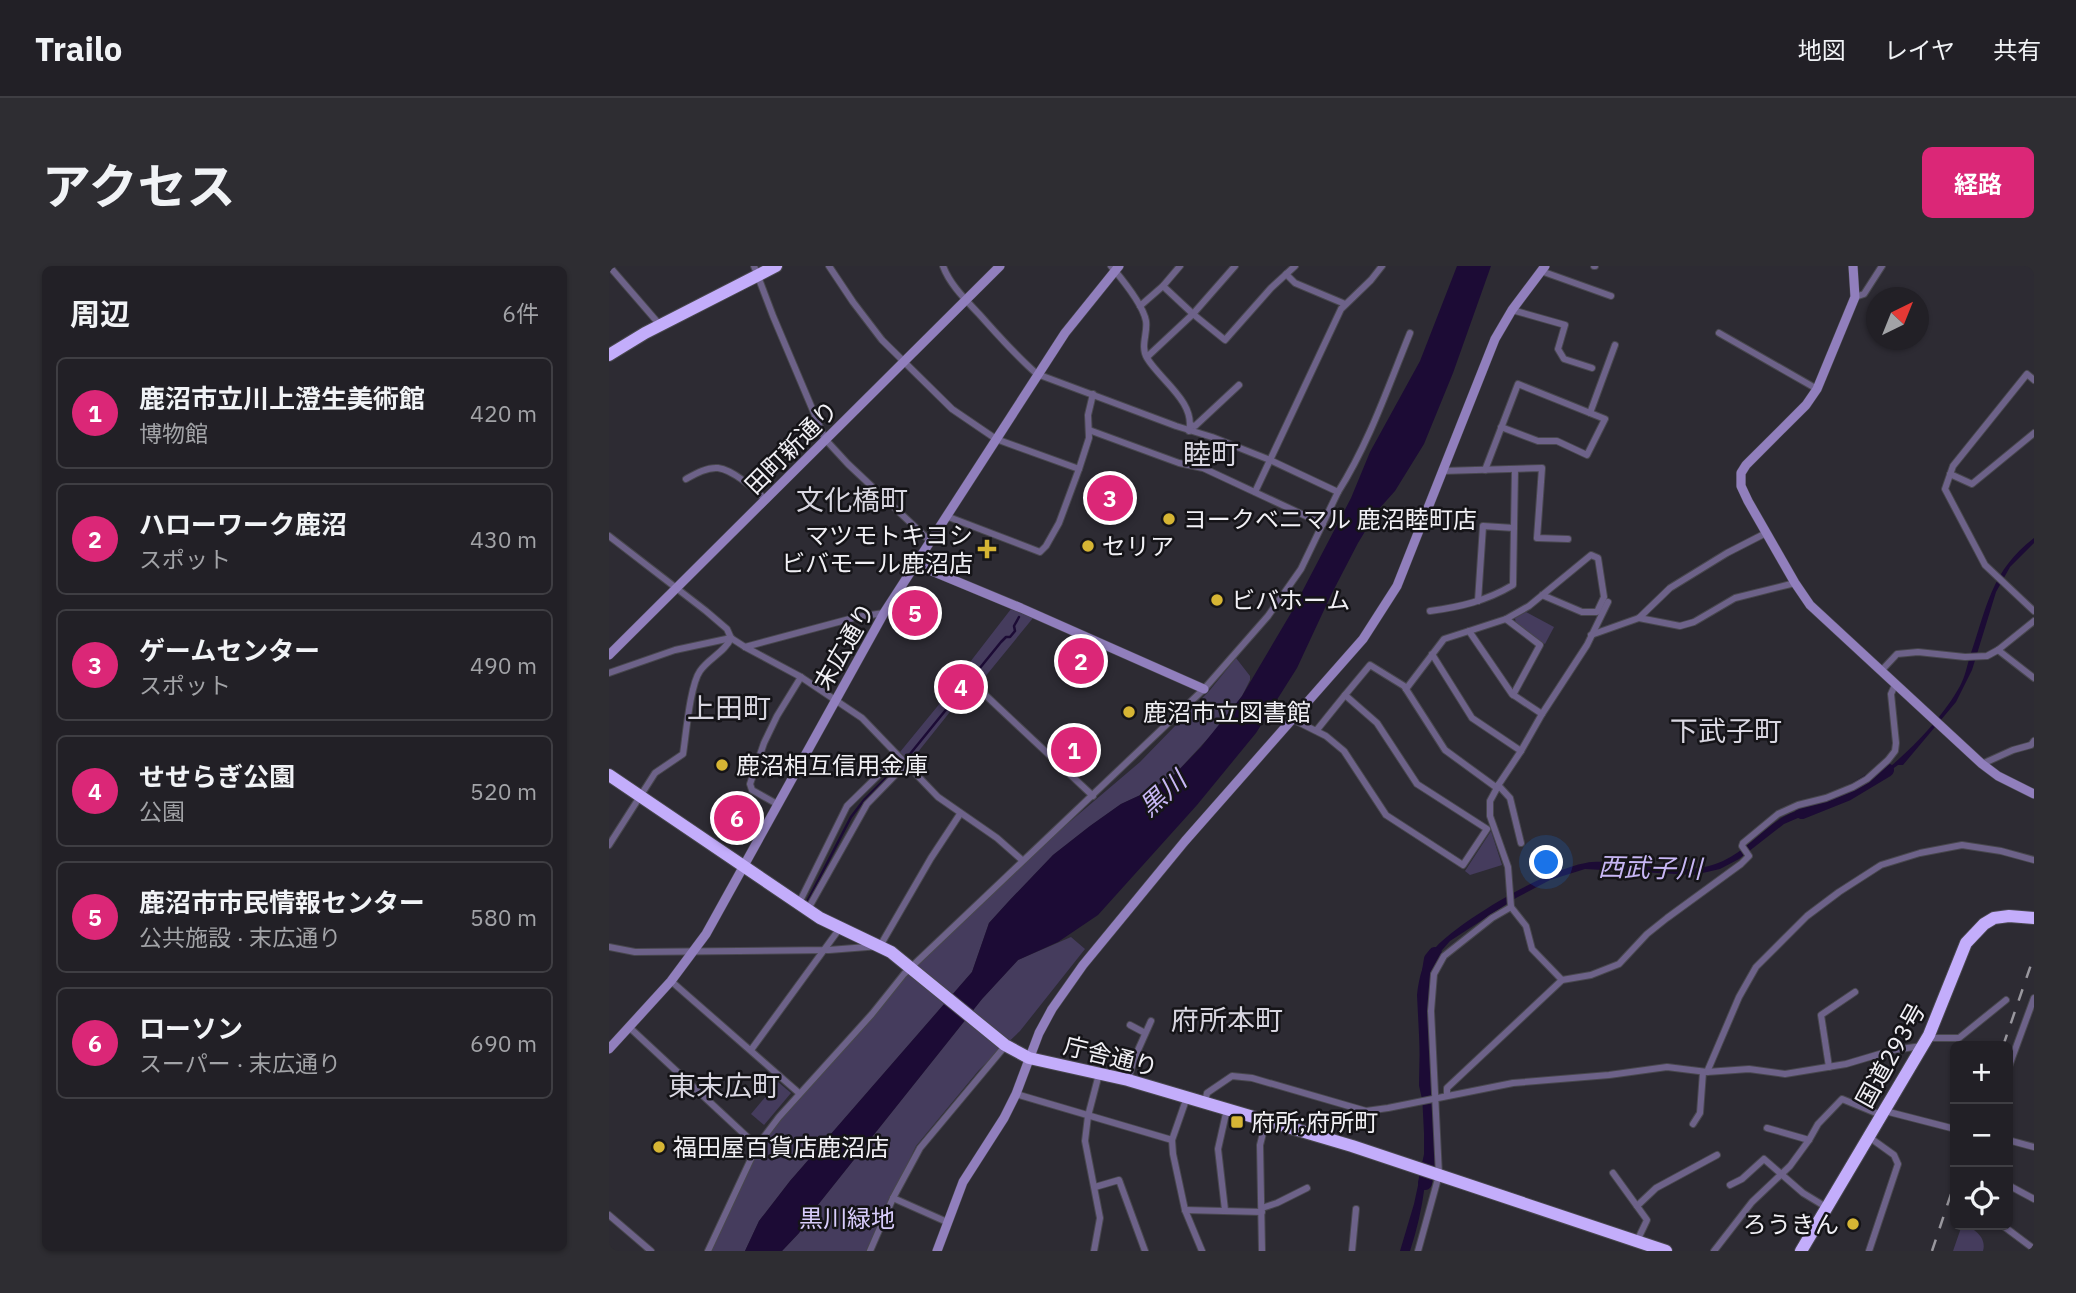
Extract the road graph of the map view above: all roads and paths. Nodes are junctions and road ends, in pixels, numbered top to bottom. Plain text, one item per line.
1 (609, 266) edge
2 (776, 266) edge
3 (829, 266) edge
4 (943, 266) edge
5 (1000, 266) edge
6 (1180, 266) edge
7 (1235, 266) edge
8 (1295, 266) edge
9 (1382, 266) edge
10 (1853, 266) edge
11 (1882, 266) edge
12 (1115, 267) edge
13 (1543, 269) edge
14 (755, 271) edge
15 (1286, 275) junction
16 (1163, 286) junction
17 (1611, 296) dead end
18 (1855, 297) junction
19 (966, 300) junction
20 (1345, 304) junction
21 (1140, 306) junction
22 (1512, 310) junction
23 (1193, 314) junction
24 (660, 325) junction
25 (1410, 333) dead end
26 (1719, 333) dead end
27 (1615, 345) dead end
28 (609, 355) edge
29 (1147, 357) junction
30 (903, 361) junction
31 (1593, 368) dead end
32 (1037, 374) junction
33 (2034, 380) edge
34 (1239, 384) dead end
35 (1817, 389) junction
36 (1093, 394) junction
37 (1590, 413) junction
38 (1501, 427) junction
39 (1189, 428) junction
40 (1089, 430) junction
41 (2034, 433) edge
42 (825, 439) junction
43 (996, 439) junction
44 (1270, 460) junction
45 (1079, 469) junction
46 (1515, 469) junction
47 (1485, 470) junction
48 (1442, 471) junction
49 (1950, 474) junction
50 (686, 479) dead end
51 (1255, 492) junction
52 (1338, 492) junction
53 (765, 500) junction
54 (946, 516) junction
55 (1323, 524) junction
56 (1514, 528) junction
57 (1766, 533) junction
58 (609, 536) edge
59 (1568, 539) dead end
60 (930, 541) junction
61 (915, 564) junction
62 (1795, 583) junction
63 (678, 588) junction
64 (1542, 595) junction
65 (1478, 601) junction
66 (1608, 602) dead end
67 (1430, 611) dead end
68 (2034, 611) edge
69 (884, 613) junction
70 (1639, 618) junction
71 (1506, 619) junction
72 (2034, 621) edge
73 (1469, 631) junction
74 (1591, 635) junction
75 (731, 638) junction
76 (745, 647) junction
77 (1998, 650) junction
78 (1432, 654) junction
79 (609, 655) edge
80 (1881, 671) junction
81 (609, 673) edge
82 (801, 677) junction
83 (2034, 678) edge
84 (963, 679) dead end
85 (1895, 685) junction
86 (1406, 688) junction
87 (1204, 690) junction
88 (1345, 695) junction
89 (1513, 695) junction
90 (835, 699) junction
91 (1542, 714) junction
92 (1292, 719) junction
93 (1316, 731) junction
94 (2034, 741) edge
95 (1521, 751) junction
96 (898, 756) junction
97 (906, 764) junction
98 (1982, 764) junction
99 (609, 775) edge
100 (1498, 786) junction
101 (2034, 794) edge
102 (641, 796) junction
103 (1093, 796) junction
104 (777, 804) junction
105 (960, 814) junction
106 (1521, 843) dead end
107 (609, 845) edge
108 (1022, 860) junction
109 (2034, 860) edge
110 (744, 866) junction
111 (803, 907) junction
112 (1511, 907) junction
113 (2031, 917) edge
114 (840, 928) junction
115 (880, 946) junction
116 (609, 947) edge
117 (824, 950) junction
118 (694, 951) junction
119 (911, 969) junction
120 (1562, 979) junction
121 (671, 981) junction
122 (1855, 992) dead end
123 (2034, 998) edge
124 (2006, 1000) dead end
125 (1130, 1025) dead end
126 (1152, 1025) dead end
127 (629, 1027) junction
128 (1145, 1034) junction
129 (1926, 1042) junction
130 (1005, 1045) junction
131 (609, 1049) edge
132 (751, 1050) junction
133 (2013, 1055) edge
134 (1029, 1058) junction
135 (1829, 1067) junction
136 (1705, 1072) junction
137 (1099, 1074) junction
138 (1128, 1080) junction
139 (799, 1093) junction
140 (1016, 1094) junction
141 (1447, 1095) junction
142 (1187, 1097) junction
143 (1434, 1098) junction
144 (1205, 1103) junction
145 (1227, 1109) junction
146 (1882, 1113) junction
147 (1087, 1116) junction
148 (1266, 1121) junction
149 (1693, 1124) dead end
150 (1767, 1128) dead end
151 (1950, 1128) edge
152 (1869, 1137) junction
153 (1172, 1140) junction
154 (1809, 1140) junction
155 (2013, 1141) edge
156 (757, 1146) junction
157 (2034, 1147) edge
158 (1717, 1155) dead end
159 (1613, 1173) dead end
160 (1436, 1174) junction
161 (1782, 1174) junction
162 (1730, 1185) dead end
163 (1095, 1186) junction
164 (1307, 1188) dead end
165 (2013, 1188) edge
166 (893, 1198) junction
167 (2034, 1199) edge
168 (1637, 1206) junction
169 (1826, 1207) junction
170 (1356, 1209) dead end
171 (1185, 1210) junction
172 (1225, 1210) junction
173 (1262, 1210) junction
174 (609, 1215) edge
175 (947, 1222) junction
176 (2009, 1230) edge
177 (1637, 1241) junction
178 (2034, 1249) edge
179 (1265, 1250) edge
180 (651, 1251) edge
181 (708, 1251) edge
182 (870, 1251) edge
183 (937, 1251) edge
184 (1094, 1251) edge
185 (1145, 1251) edge
186 (1202, 1251) edge
187 (1352, 1251) edge
188 (1418, 1251) edge
189 (1666, 1251) edge
190 (1714, 1251) edge
191 (1801, 1251) edge
192 (1869, 1251) edge

1 - 24 street
2 - 14 highway
3 - 30 street
4 - 19 street
5 - 19 street, 田町新通り
6 - 16 street
7 - 23 street
8 - 15 street
9 - 20 street
10 - 18 street
11 - 18 street
12 - 21 street
12 - 32 street, 末広通り
13 - 17 street
13 - 22 street
14 - 24 highway
14 - 42 street
15 - 20 street
15 - 23 street
16 - 21 street
16 - 23 street
18 - 35 street
19 - 30 street, 田町新通り
19 - 32 street
20 - 44 street
21 - 29 street
22 - 31 street
22 - 48 street
23 - 29 street
24 - 28 highway
25 - 52 street
26 - 35 street
27 - 37 street
29 - 39 street
30 - 42 street, 田町新通り
30 - 43 street
32 - 36 street
32 - 43 street, 末広通り
33 - 49 street
34 - 39 street
35 - 57 street
36 - 39 street
36 - 40 street
37 - 38 street
37 - 38 street
38 - 47 street
39 - 44 street
40 - 45 street
40 - 51 street
41 - 49 street
42 - 53 street, 田町新通り
42 - 60 street
43 - 45 street
43 - 54 street, 末広通り
44 - 51 street
44 - 52 street
45 - 54 street
46 - 47 street
46 - 56 street
46 - 59 street
47 - 48 street
48 - 92 street
49 - 68 street
50 - 53 street
51 - 55 street
52 - 55 street
53 - 63 street, 田町新通り
54 - 60 street, 末広通り
55 - 87 street
56 - 65 street
56 - 65 street
57 - 62 street
57 - 70 street
58 - 63 street
60 - 61 street, 末広通り
61 - 69 street, 末広通り
61 - 87 street
62 - 70 street
62 - 80 street
63 - 75 street
63 - 79 street, 田町新通り
64 - 64 street
64 - 71 street
65 - 67 street
66 - 74 street
69 - 76 street
69 - 90 street, 末広通り
70 - 74 street
71 - 73 street
71 - 89 street
72 - 77 street
73 - 78 street
73 - 89 street
74 - 91 street
75 - 76 street
75 - 81 street
75 - 102 street
76 - 82 street
77 - 80 street
77 - 83 street
78 - 86 street
78 - 95 street
80 - 85 street
82 - 90 street
82 - 104 street
84 - 103 street
85 - 98 street
85 - 120 street
86 - 88 street
86 - 100 street
87 - 103 street
88 - 93 street
88 - 93 street
89 - 91 street
90 - 96 street
90 - 104 street, 末広通り
91 - 95 street
92 - 93 street
92 - 134 street
94 - 98 street
95 - 100 street
96 - 97 street
96 - 111 street
97 - 105 street
97 - 111 street
98 - 101 street
99 - 102 highway, 庁舎通り
100 - 106 street
100 - 112 street
102 - 107 street
102 - 110 highway, 庁舎通り
103 - 108 street
104 - 110 street, 末広通り
105 - 108 street
105 - 115 street
108 - 119 street
109 - 136 street
110 - 111 highway, 庁舎通り
110 - 118 street, 末広通り
111 - 114 highway, 庁舎通り
112 - 120 street
112 - 143 street
113 - 129 highway, 国道293号
114 - 115 highway, 庁舎通り
114 - 117 street
115 - 117 street
115 - 119 highway, 庁舎通り
116 - 118 street
117 - 118 street
117 - 132 street
118 - 121 street, 末広通り
119 - 130 highway, 庁舎通り
119 - 139 street
120 - 141 street
121 - 127 street, 末広通り
121 - 132 street
122 - 135 street
123 - 133 street
124 - 129 street
125 - 128 street
126 - 128 street
127 - 131 street, 末広通り
127 - 156 street
128 - 138 street
129 - 135 street
129 - 146 highway, 国道293号
130 - 134 highway, 庁舎通り
130 - 166 street
132 - 139 street
134 - 137 highway, 庁舎通り
134 - 140 street
135 - 136 street
136 - 141 street
136 - 149 street
137 - 138 highway, 庁舎通り
137 - 147 street
138 - 142 highway, 庁舎通り
139 - 156 street
140 - 147 street
140 - 175 street
141 - 143 street
142 - 144 highway, 庁舎通り
142 - 153 street
143 - 144 street
143 - 160 street
144 - 145 highway, 庁舎通り
145 - 148 highway, 庁舎通り
145 - 172 street
146 - 151 street
146 - 152 highway, 国道293号
146 - 154 street
147 - 153 street
147 - 163 street
148 - 160 highway, 庁舎通り
148 - 173 street
150 - 154 street
152 - 169 highway, 国道293号
152 - 192 street
153 - 171 street
154 - 161 street
155 - 157 street
156 - 181 street
158 - 168 street
159 - 168 street
160 - 177 highway, 庁舎通り
160 - 188 street
161 - 162 street
161 - 169 street
161 - 190 street
163 - 184 street
163 - 185 street
164 - 173 street
165 - 167 street
166 - 175 street
166 - 182 street
168 - 177 street
169 - 191 highway, 国道293号
170 - 187 street
171 - 172 street
171 - 186 street
172 - 173 street
173 - 179 street
174 - 180 street
175 - 183 street
176 - 178 street
177 - 189 highway, 庁舎通り

